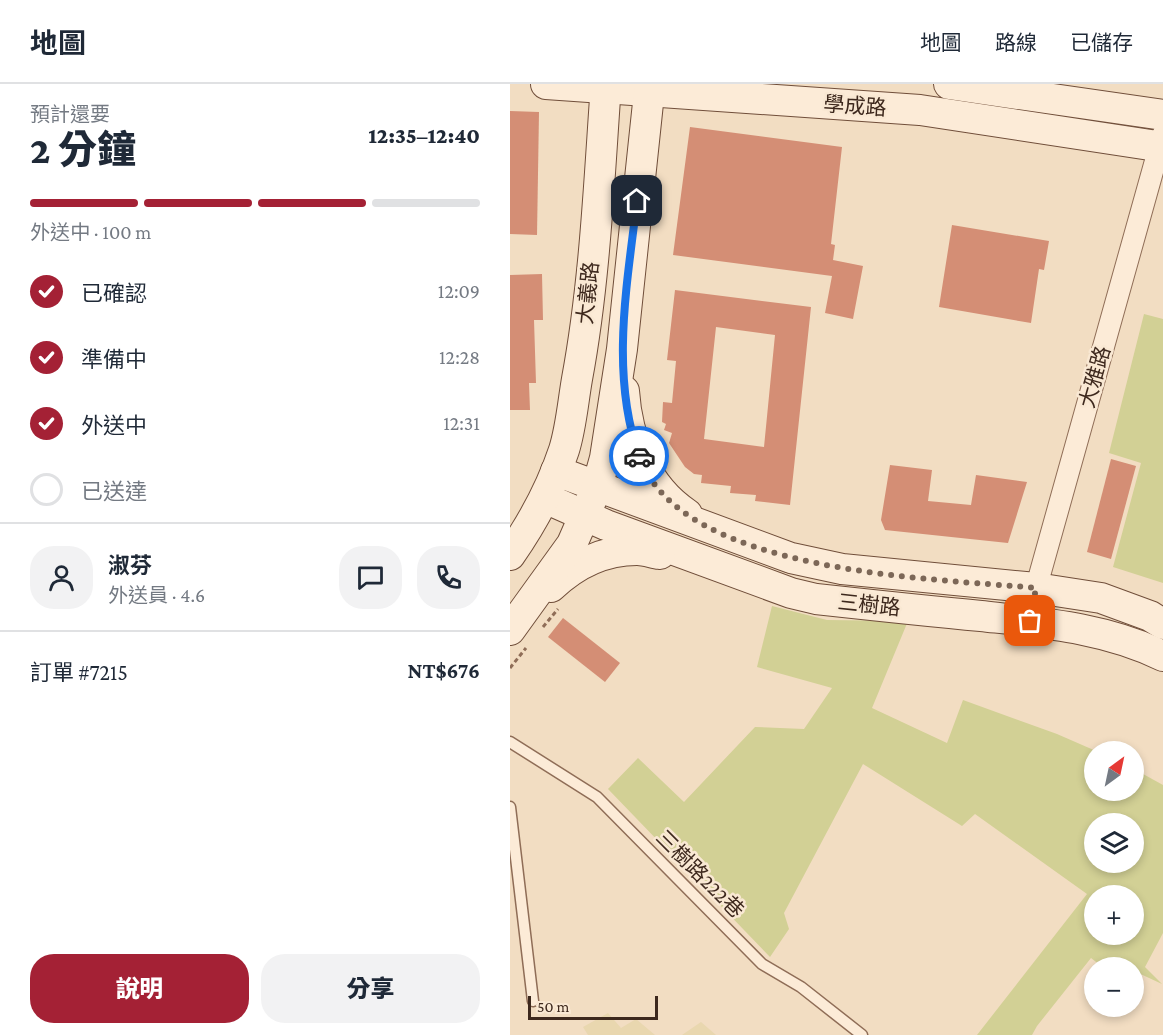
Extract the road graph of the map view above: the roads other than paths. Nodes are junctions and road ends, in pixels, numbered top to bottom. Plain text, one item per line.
1 (546, 84) edge
2 (949, 84) edge
3 (606, 86) edge
4 (650, 88) edge
5 (1163, 115) edge
6 (1162, 142) edge
7 (622, 350) junction
8 (556, 471) junction
9 (597, 487) junction
10 (545, 498) junction
11 (585, 516) junction
12 (709, 529) junction
13 (510, 555) edge
14 (722, 567) junction
15 (1036, 588) junction
16 (1030, 621) junction
17 (1163, 624) edge
18 (522, 634) edge
19 (1163, 656) edge
20 (510, 742) edge
21 (510, 807) edge
22 (533, 1001) dead end
23 (862, 1035) edge

1 - 3 street, 學成路
2 - 5 street
3 - 4 street, 學成路
3 - 8 street, 大義路
4 - 6 street, 學成路
4 - 7 street, 大義路
6 - 15 street, 大雅路
7 - 9 street, 大義路
7 - 12 street
8 - 9 street
8 - 10 street, 大義路
9 - 11 street, 大義路
9 - 12 street
10 - 11 street, 三樹路
10 - 13 street
11 - 14 street, 三樹路
11 - 18 street
12 - 15 street
14 - 16 street, 三樹路
14 - 18 street
15 - 16 street, 大雅路
15 - 17 street
16 - 19 street, 三樹路
20 - 23 lane, 三樹路222巷
21 - 22 lane

